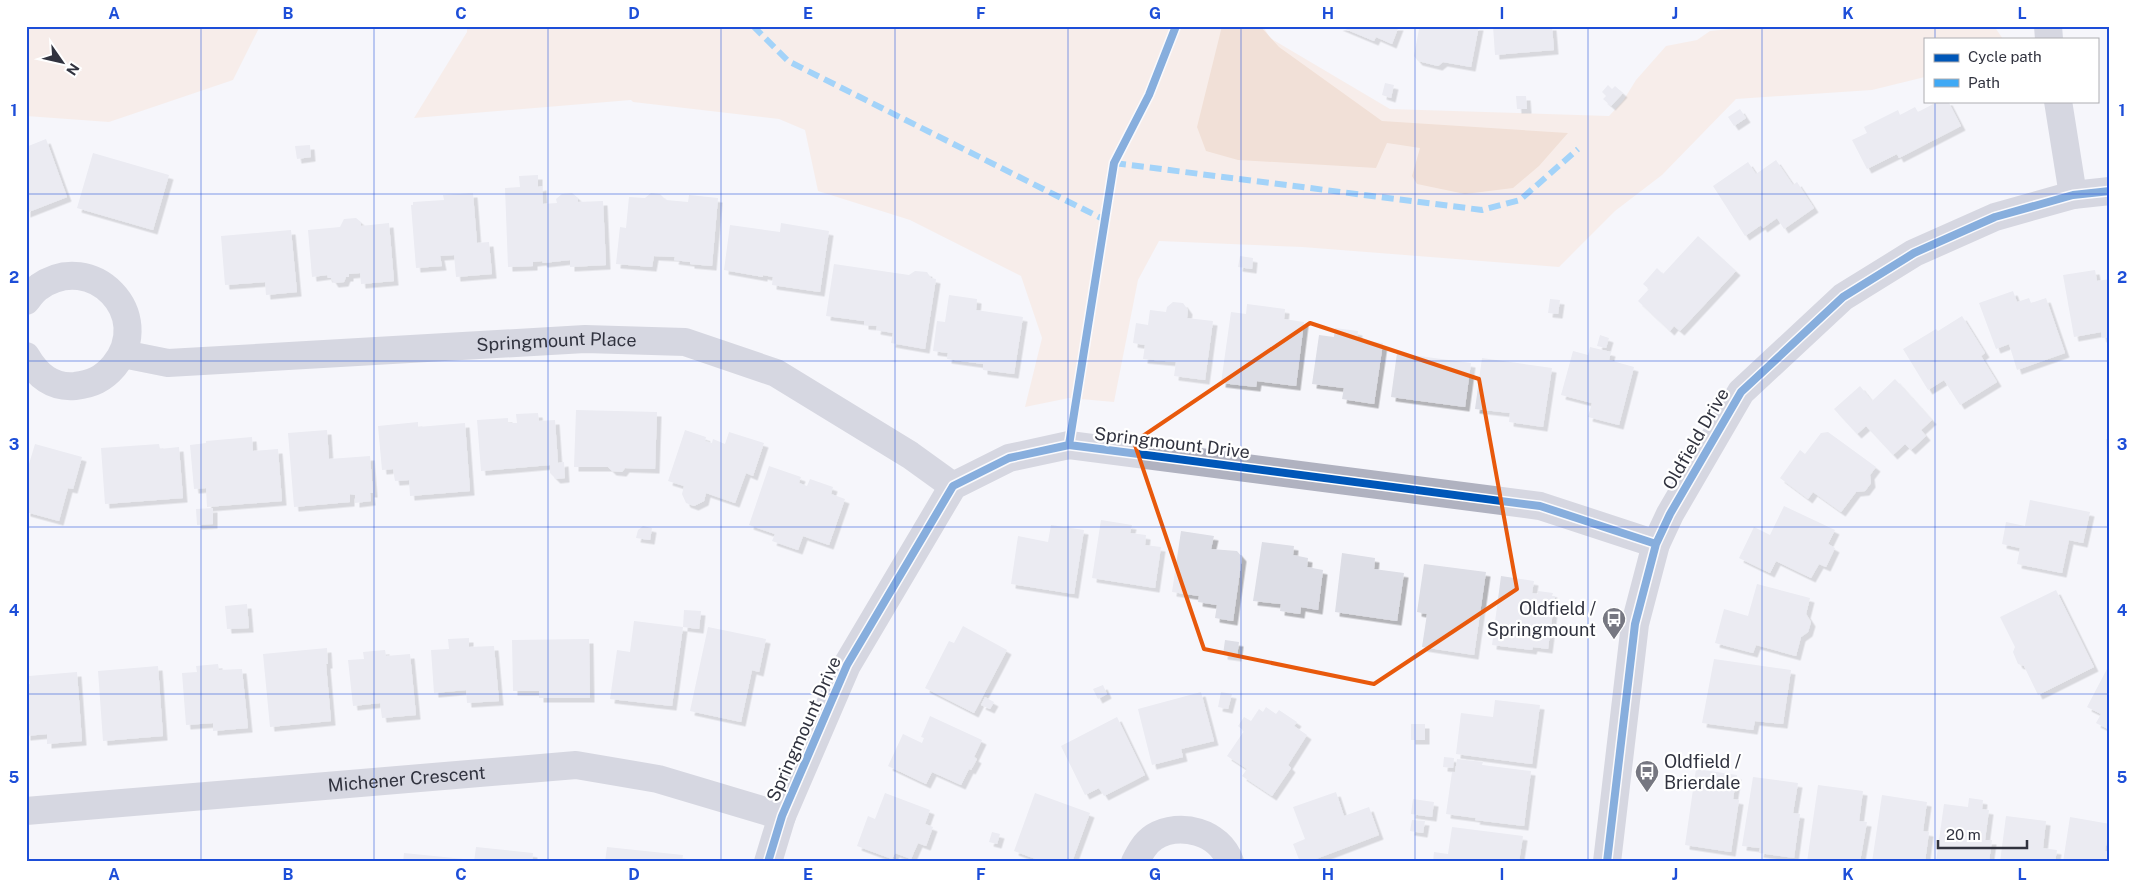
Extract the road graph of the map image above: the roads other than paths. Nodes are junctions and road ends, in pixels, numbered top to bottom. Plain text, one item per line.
1 (2058, 102) edge
2 (2110, 191) edge
3 (2073, 195) junction
4 (26, 301) edge
5 (123, 354) junction
6 (26, 356) edge
7 (953, 486) junction
8 (1656, 544) junction
9 (26, 811) edge
10 (782, 816) junction
11 (768, 862) edge
12 (1135, 862) edge
13 (1230, 862) edge
14 (1607, 862) edge

1 - 3 street
2 - 3 street, Oldfield Drive
3 - 8 street, Oldfield Drive
4 - 5 street
5 - 6 street
5 - 7 street, Springmount Place
7 - 8 street, Springmount Drive
7 - 10 street, Springmount Drive
8 - 14 street, Oldfield Drive
9 - 10 street, Michener Crescent
10 - 11 street, Springmount Drive
12 - 13 street

